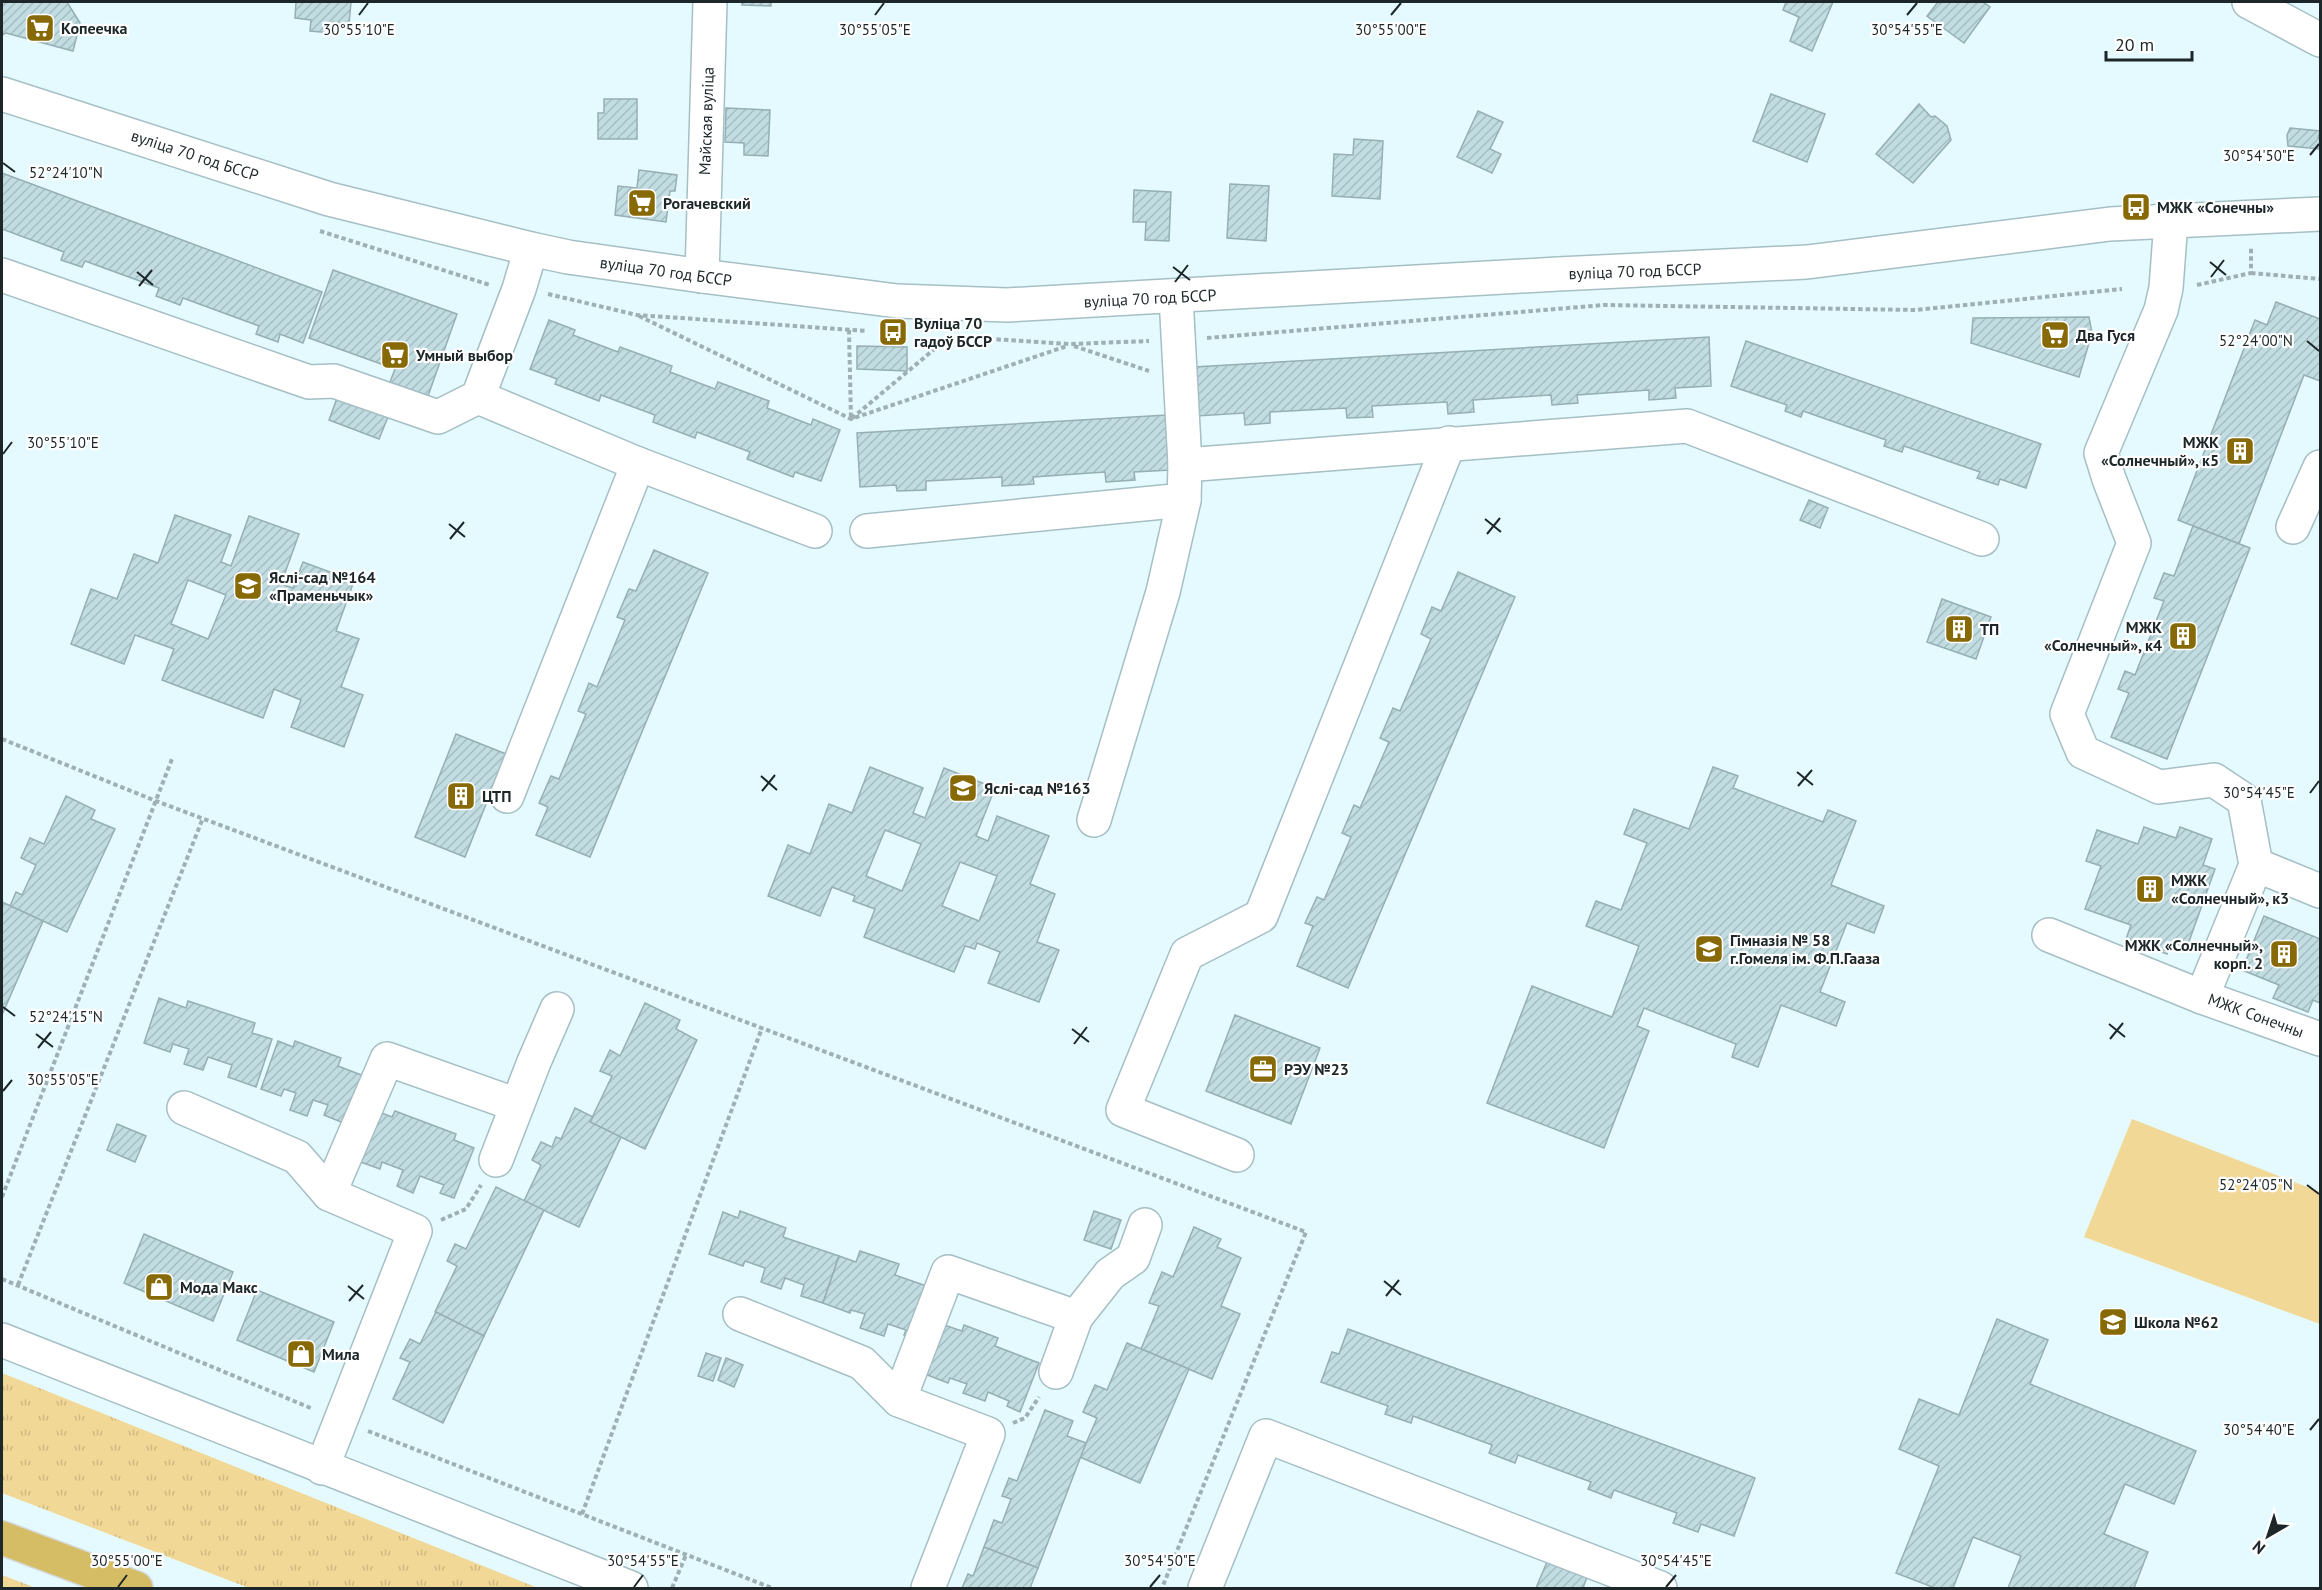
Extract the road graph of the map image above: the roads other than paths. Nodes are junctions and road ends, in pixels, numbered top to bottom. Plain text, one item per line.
1 (711, 2) edge
2 (2249, 2) edge
3 (2320, 40) edge
4 (2, 94) edge
5 (2320, 214) edge
6 (2171, 220) junction
7 (531, 249) junction
8 (2, 275) edge
9 (702, 276) junction
10 (1176, 297) junction
11 (478, 397) junction
12 (1449, 443) junction
13 (638, 464) junction
14 (1185, 465) junction
15 (2320, 467) edge
16 (1185, 500) junction
17 (2293, 527) dead end
18 (814, 531) dead end
19 (867, 531) dead end
20 (1982, 540) dead end
21 (507, 796) dead end
22 (1094, 820) dead end
23 (2256, 864) junction
24 (2320, 891) edge
25 (2049, 935) dead end
26 (2202, 997) junction
27 (557, 1009) dead end
28 (2320, 1039) edge
29 (517, 1105) junction
30 (184, 1108) dead end
31 (1237, 1155) dead end
32 (496, 1160) road end
33 (328, 1194) junction
34 (1145, 1225) dead end
35 (740, 1314) dead end
36 (1076, 1317) junction
37 (2, 1340) edge
38 (1056, 1372) road end
39 (899, 1400) junction
40 (322, 1468) junction
41 (2, 1538) edge
42 (136, 1588) edge
43 (631, 1588) edge
44 (928, 1588) edge
45 (1205, 1588) edge
46 (1660, 1588) edge

1 - 9 street, Майская вуліца
2 - 3 street
4 - 7 street, вуліца 70 год БССР
5 - 6 street, вуліца 70 год БССР
6 - 10 street, вуліца 70 год БССР
6 - 23 street
7 - 9 street, вуліца 70 год БССР
7 - 11 street
8 - 11 street
9 - 10 street, вуліца 70 год БССР
10 - 14 street
11 - 13 street
12 - 14 street
12 - 20 street
12 - 31 street
13 - 18 street
13 - 21 street
14 - 16 street
15 - 17 street
16 - 19 street
16 - 22 street
23 - 24 street
23 - 26 street, МЖК Сонечны
25 - 26 street
26 - 28 street, МЖК Сонечны
27 - 29 street
29 - 32 street
29 - 33 street
30 - 33 street
33 - 40 street
34 - 36 street
35 - 39 street
36 - 38 street
36 - 39 street
37 - 40 street
39 - 44 street
40 - 43 street
41 - 42 main road
45 - 46 street

